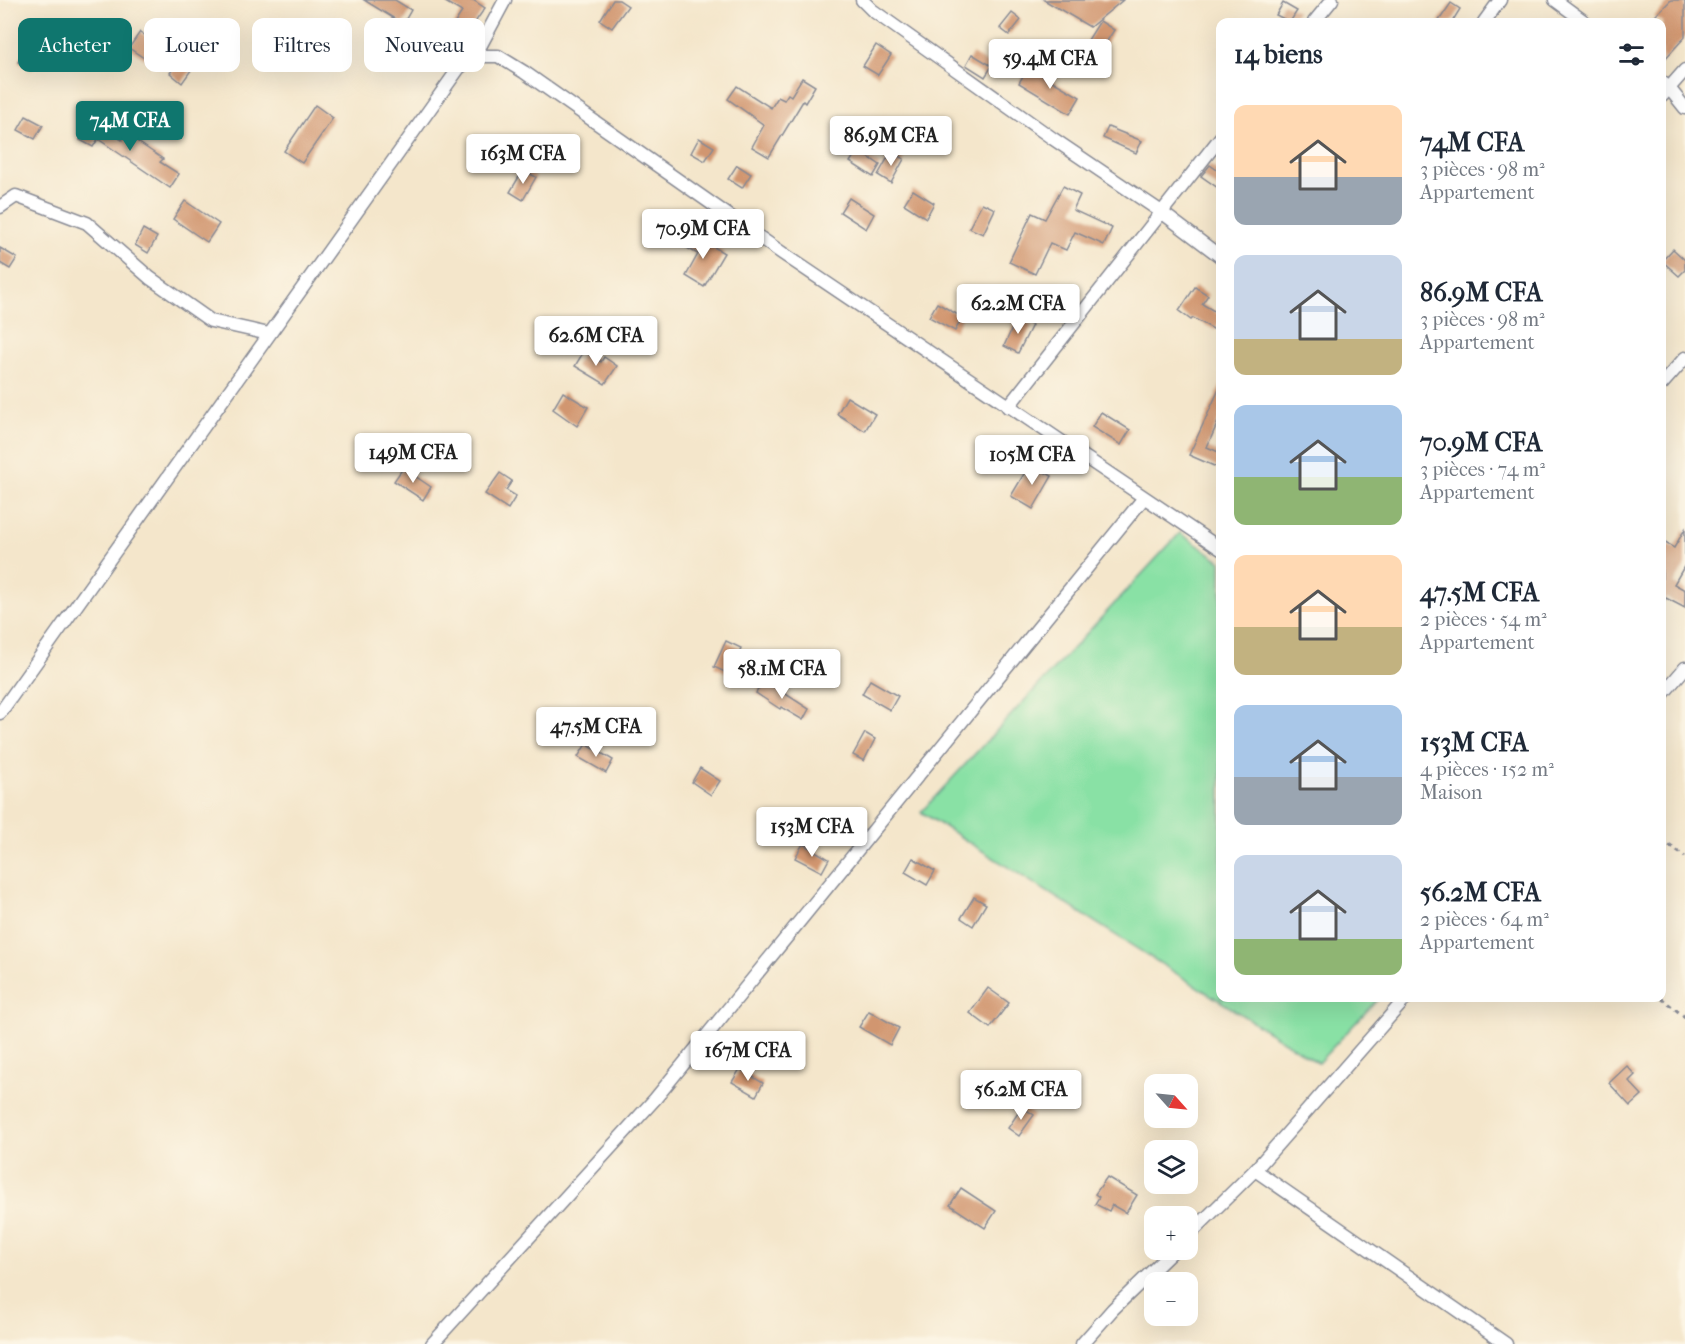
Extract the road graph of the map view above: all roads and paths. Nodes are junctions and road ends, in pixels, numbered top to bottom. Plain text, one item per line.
1 (505, 0) edge
2 (862, 0) edge
3 (1332, 0) edge
4 (1500, 0) edge
5 (1556, 0) edge
6 (1317, 18) edge
7 (1487, 18) edge
8 (1580, 18) edge
9 (485, 37) edge
10 (485, 56) edge
11 (1685, 70) edge
12 (456, 72) edge
13 (1666, 87) edge
14 (1666, 91) edge
15 (1685, 108) edge
16 (1216, 142) edge
17 (0, 207) edge
18 (1160, 211) junction
19 (1216, 253) edge
20 (269, 334) junction
21 (1685, 358) edge
22 (1666, 379) edge
23 (1008, 407) junction
24 (1143, 499) junction
25 (1216, 546) edge
26 (1685, 668) edge
27 (1666, 690) edge
28 (0, 713) edge
29 (1666, 843) edge
30 (1685, 857) edge
31 (1402, 1002) edge
32 (1666, 1002) edge
33 (1685, 1017) edge
34 (1255, 1170) junction
35 (1198, 1226) edge
36 (1164, 1260) edge
37 (432, 1344) edge
38 (1082, 1344) edge
39 (1506, 1344) edge

1 - 9 street
2 - 18 street
3 - 6 street
4 - 7 street
5 - 8 street
10 - 23 street
11 - 13 street
12 - 20 street
14 - 15 street
16 - 18 street
17 - 20 street
18 - 19 street
18 - 23 street
20 - 28 street
21 - 22 street
23 - 24 street
24 - 25 street
24 - 37 street
26 - 27 street
29 - 30 path
31 - 34 street
32 - 33 path
34 - 35 street
34 - 39 street
36 - 38 street

